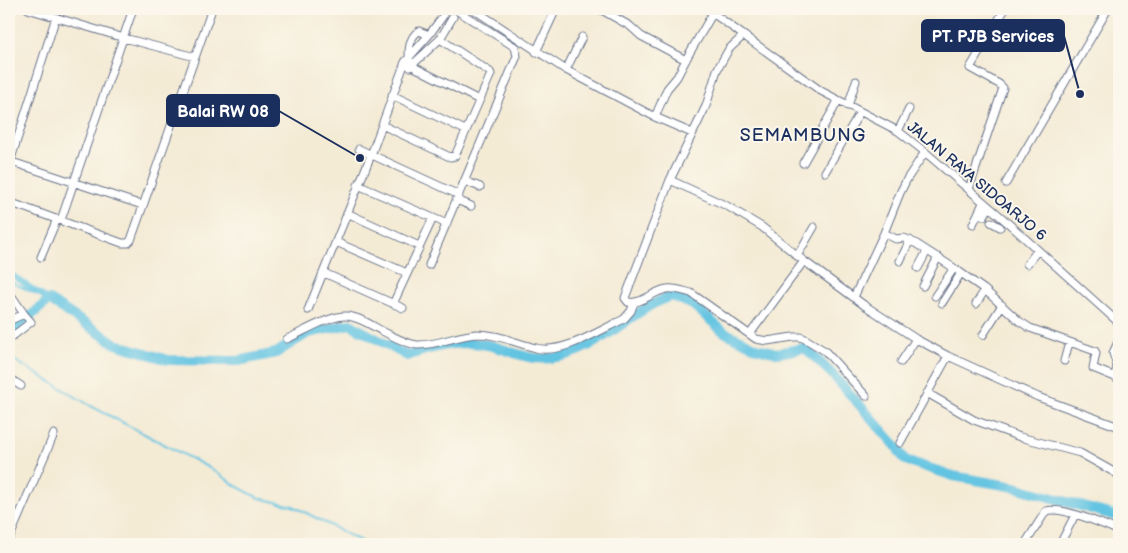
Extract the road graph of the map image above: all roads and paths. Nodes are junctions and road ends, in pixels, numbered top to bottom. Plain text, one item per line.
1 (28, 9) edge
2 (133, 9) edge
3 (212, 9) edge
4 (473, 9) edge
5 (556, 9) edge
6 (600, 9) edge
7 (1005, 9) edge
8 (1108, 9) edge
9 (710, 11) edge
10 (442, 12) edge
11 (455, 12) edge
12 (56, 18) junction
13 (429, 35) junction
14 (743, 36) junction
15 (582, 37) dead end
16 (124, 38) junction
17 (440, 39) junction
18 (536, 52) junction
19 (194, 57) junction
20 (686, 60) junction
21 (411, 63) junction
22 (566, 70) junction
23 (856, 81) dead end
24 (392, 95) junction
25 (479, 100) junction
26 (838, 101) junction
27 (848, 106) junction
28 (909, 109) dead end
29 (860, 112) junction
30 (655, 116) junction
31 (382, 125) junction
32 (466, 130) junction
33 (898, 131) junction
34 (692, 133) junction
35 (359, 149) dead end
36 (925, 152) junction
37 (371, 155) junction
38 (10, 162) edge
39 (803, 163) dead end
40 (825, 172) dead end
41 (465, 181) junction
42 (673, 181) junction
43 (74, 182) junction
44 (1006, 183) dead end
45 (358, 185) junction
46 (480, 187) dead end
47 (969, 189) junction
48 (458, 198) junction
49 (9, 202) edge
50 (142, 205) junction
51 (986, 205) junction
52 (472, 206) dead end
53 (346, 213) junction
54 (433, 218) junction
55 (59, 220) junction
56 (1005, 220) junction
57 (446, 224) junction
58 (973, 224) dead end
59 (995, 225) dead end
60 (814, 227) dead end
61 (884, 233) junction
62 (910, 240) junction
63 (336, 242) junction
64 (419, 246) junction
65 (1038, 250) junction
66 (927, 251) junction
67 (797, 256) junction
68 (41, 257) dead end
69 (938, 257) junction
70 (804, 261) junction
71 (900, 261) dead end
72 (1027, 264) dead end
73 (429, 265) dead end
74 (918, 268) dead end
75 (954, 268) junction
76 (324, 272) junction
77 (407, 272) junction
78 (961, 273) junction
79 (339, 279) junction
80 (320, 283) junction
81 (923, 286) dead end
82 (985, 290) junction
83 (9, 292) edge
84 (935, 296) dead end
85 (854, 297) junction
86 (629, 302) junction
87 (942, 303) dead end
88 (393, 304) junction
89 (976, 304) dead end
90 (1002, 305) junction
91 (402, 308) dead end
92 (308, 310) dead end
93 (28, 317) junction
94 (9, 321) edge
95 (1119, 323) edge
96 (750, 334) junction
97 (982, 334) dead end
98 (9, 339) edge
99 (287, 339) dead end
100 (916, 339) junction
101 (1119, 340) edge
102 (1069, 343) junction
103 (948, 356) junction
104 (1064, 361) dead end
105 (901, 362) dead end
106 (9, 378) edge
107 (1117, 379) edge
108 (21, 386) dead end
109 (927, 393) junction
110 (866, 396) dead end
111 (1119, 427) edge
112 (54, 434) dead end
113 (900, 443) dead end
114 (1119, 475) edge
115 (1075, 515) junction
116 (1119, 531) edge
117 (9, 540) edge
118 (15, 544) edge
119 (1025, 544) edge
120 (1060, 544) edge

1 - 12 street
2 - 16 street
3 - 19 street
4 - 18 street
5 - 18 street
6 - 20 street
7 - 47 street
8 - 44 street
9 - 14 street, JALAN RAYA SIDOARJO 6
9 - 20 street
10 - 11 street
10 - 13 street
11 - 17 street
11 - 41 street
12 - 16 street
12 - 38 street
13 - 21 street
13 - 21 street
14 - 26 street, JALAN RAYA SIDOARJO 6
14 - 34 street
15 - 22 street
16 - 19 street
16 - 43 street
17 - 21 street
17 - 25 street
18 - 22 street
19 - 50 street
20 - 30 street
21 - 24 street
21 - 25 street
22 - 30 street
23 - 27 street
24 - 31 street
24 - 32 street
25 - 32 street
26 - 27 street, JALAN RAYA SIDOARJO 6
26 - 39 street
27 - 29 street, JALAN RAYA SIDOARJO 6
28 - 33 street
29 - 33 street, JALAN RAYA SIDOARJO 6
29 - 40 street
30 - 34 street
31 - 32 street
31 - 37 street
33 - 36 street, JALAN RAYA SIDOARJO 6
34 - 42 street
35 - 37 street
36 - 47 street, JALAN RAYA SIDOARJO 6
36 - 61 street
37 - 45 street
37 - 48 street
38 - 43 street
41 - 46 street
41 - 48 street
42 - 67 street
42 - 86 street
43 - 50 street
43 - 55 street
45 - 53 street
45 - 54 street
47 - 51 street, JALAN RAYA SIDOARJO 6
48 - 52 street
48 - 57 street
49 - 55 street
50 - 55 street
51 - 56 street, JALAN RAYA SIDOARJO 6
51 - 58 street
53 - 63 street
53 - 64 street
54 - 57 street
54 - 64 street
55 - 68 street
56 - 59 street
56 - 65 street, JALAN RAYA SIDOARJO 6
57 - 73 street
60 - 67 street
61 - 62 street
61 - 85 street
62 - 66 street
62 - 71 street
63 - 76 street
63 - 77 street
64 - 77 street
65 - 72 street
65 - 95 street, JALAN RAYA SIDOARJO 6
66 - 69 street
66 - 74 street
67 - 70 street
69 - 75 street
69 - 81 street
70 - 85 street
70 - 96 street
75 - 78 street
75 - 84 street
76 - 79 street
76 - 80 street
77 - 88 street
78 - 82 street
78 - 87 street
79 - 80 street
79 - 88 street
80 - 92 street
82 - 89 street
82 - 90 street
83 - 93 street
85 - 100 street
86 - 96 street
86 - 99 street
88 - 91 street
90 - 97 street
90 - 102 street
93 - 94 street
93 - 98 street
96 - 110 street
100 - 103 street
100 - 105 street
101 - 107 street
102 - 104 street
102 - 107 street
103 - 109 street
103 - 111 street
106 - 108 street
109 - 113 street
109 - 114 street
112 - 117 street
115 - 116 street
115 - 119 street
115 - 120 street
117 - 118 street

